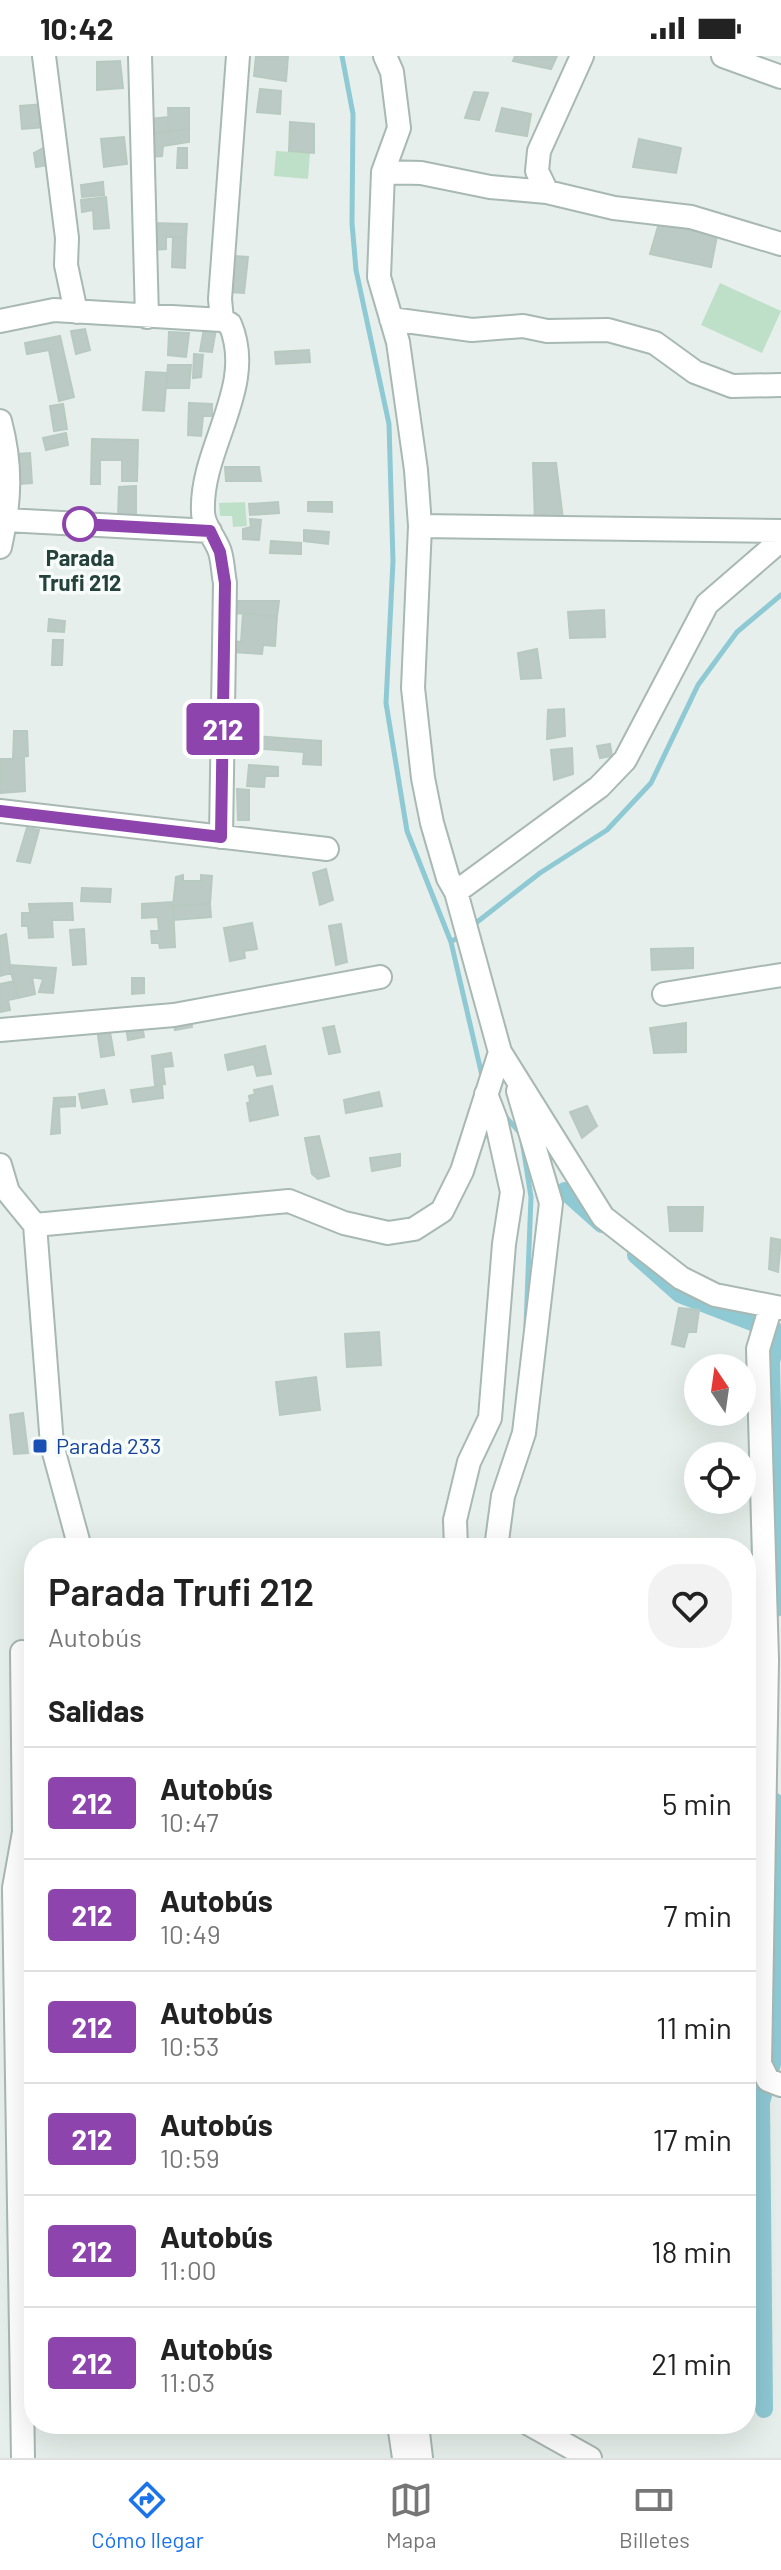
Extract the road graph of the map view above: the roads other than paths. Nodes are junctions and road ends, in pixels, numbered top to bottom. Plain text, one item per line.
1 (44, 56) edge
2 (140, 56) edge
3 (238, 56) edge
4 (385, 56) edge
5 (582, 56) edge
6 (723, 56) edge
7 (781, 77) edge
8 (383, 172) junction
9 (547, 192) junction
10 (781, 244) edge
11 (76, 312) junction
12 (147, 317) junction
13 (391, 319) junction
14 (222, 320) junction
15 (0, 321) edge
16 (781, 385) edge
17 (0, 421) edge
18 (6, 520) junction
19 (420, 526) junction
20 (210, 531) junction
21 (781, 531) edge
22 (781, 540) edge
23 (0, 547) edge
24 (0, 811) edge
25 (221, 837) junction
26 (327, 849) dead end
27 (456, 892) junction
28 (781, 975) edge
29 (380, 977) dead end
30 (664, 994) dead end
31 (0, 1030) edge
32 (500, 1052) junction
33 (514, 1074) junction
34 (486, 1094) junction
35 (0, 1165) edge
36 (35, 1225) junction
37 (776, 1307) edge
38 (77, 1538) edge
39 (456, 1538) edge
40 (497, 1538) edge
41 (22, 1652) dead end
42 (774, 1660) edge
43 (24, 1719) edge
44 (24, 1860) edge
45 (7, 1888) edge
46 (756, 2002) edge
47 (756, 2048) edge
48 (24, 2072) edge
49 (781, 2085) edge
50 (24, 2089) edge
51 (9, 2172) edge
52 (24, 2234) edge
53 (24, 2405) edge
54 (400, 2434) edge
55 (418, 2434) edge
56 (547, 2434) edge
57 (23, 2458) edge
58 (404, 2458) edge
59 (421, 2458) edge
60 (590, 2458) edge

1 - 11 street
2 - 12 street
3 - 14 street
4 - 8 street
5 - 9 street
6 - 7 street
8 - 9 street
8 - 13 street
9 - 10 street
11 - 12 street
11 - 15 street
12 - 14 street
13 - 16 street
13 - 19 street
14 - 20 street
17 - 18 street
18 - 20 street
18 - 23 street
19 - 21 street
19 - 27 street
20 - 25 street
22 - 27 street
24 - 25 street
25 - 26 street
27 - 32 street
28 - 30 street
29 - 31 street
32 - 33 street
32 - 34 street
33 - 37 street
33 - 40 street
34 - 36 street
34 - 39 street
35 - 36 street
36 - 38 street
37 - 42 street
41 - 43 street
42 - 46 street
44 - 45 street
45 - 48 street
47 - 49 street
50 - 51 street
51 - 52 street
53 - 57 street
54 - 58 street
55 - 59 street
56 - 60 street

